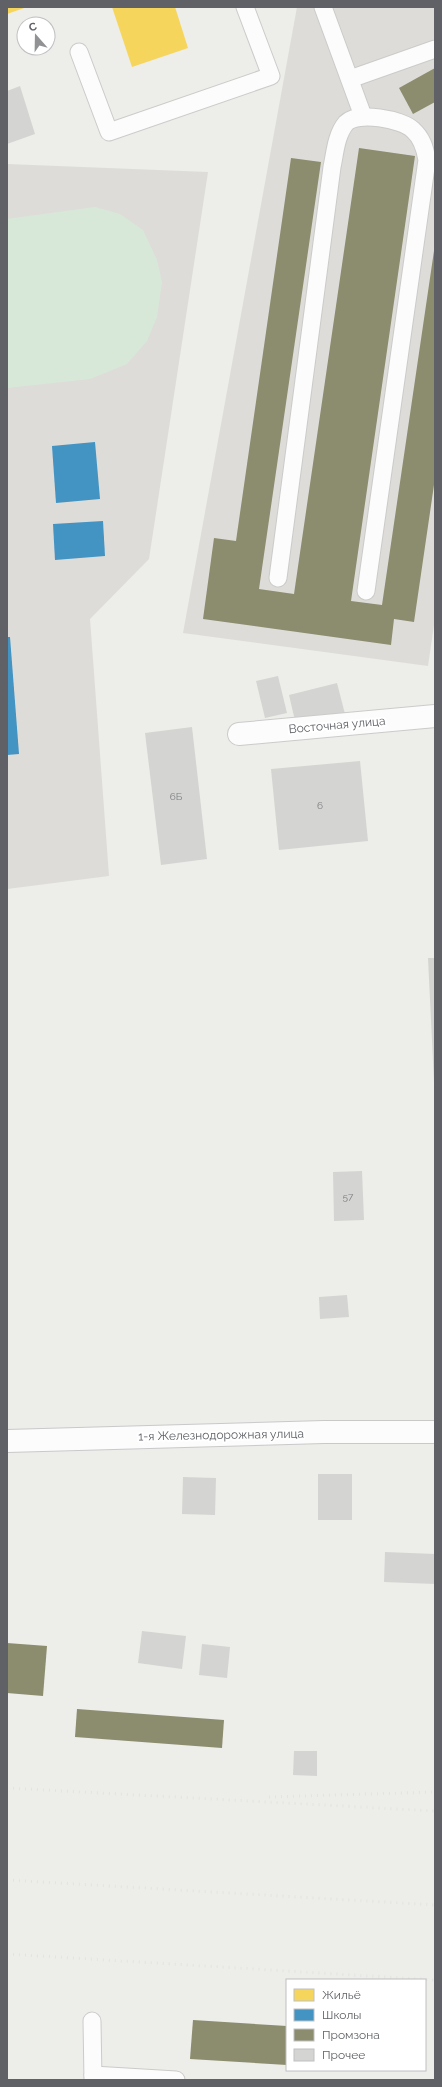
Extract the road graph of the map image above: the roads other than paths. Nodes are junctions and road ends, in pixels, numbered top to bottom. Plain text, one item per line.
1 (245, 7) edge
2 (323, 7) edge
3 (435, 49) edge
4 (79, 52) dead end
5 (350, 79) junction
6 (363, 116) junction
7 (278, 578) dead end
8 (366, 591) dead end
9 (435, 716) edge
10 (239, 734) dead end
11 (435, 1432) edge
12 (7, 1441) edge
13 (92, 2021) dead end
14 (93, 2078) edge
15 (176, 2080) edge

1 - 4 lane
2 - 5 lane
3 - 5 lane
5 - 6 lane
6 - 7 lane
6 - 8 lane
9 - 10 main road, Восточная улица
11 - 12 main road, 1-я Железнодорожная улица
13 - 14 lane
14 - 15 lane

